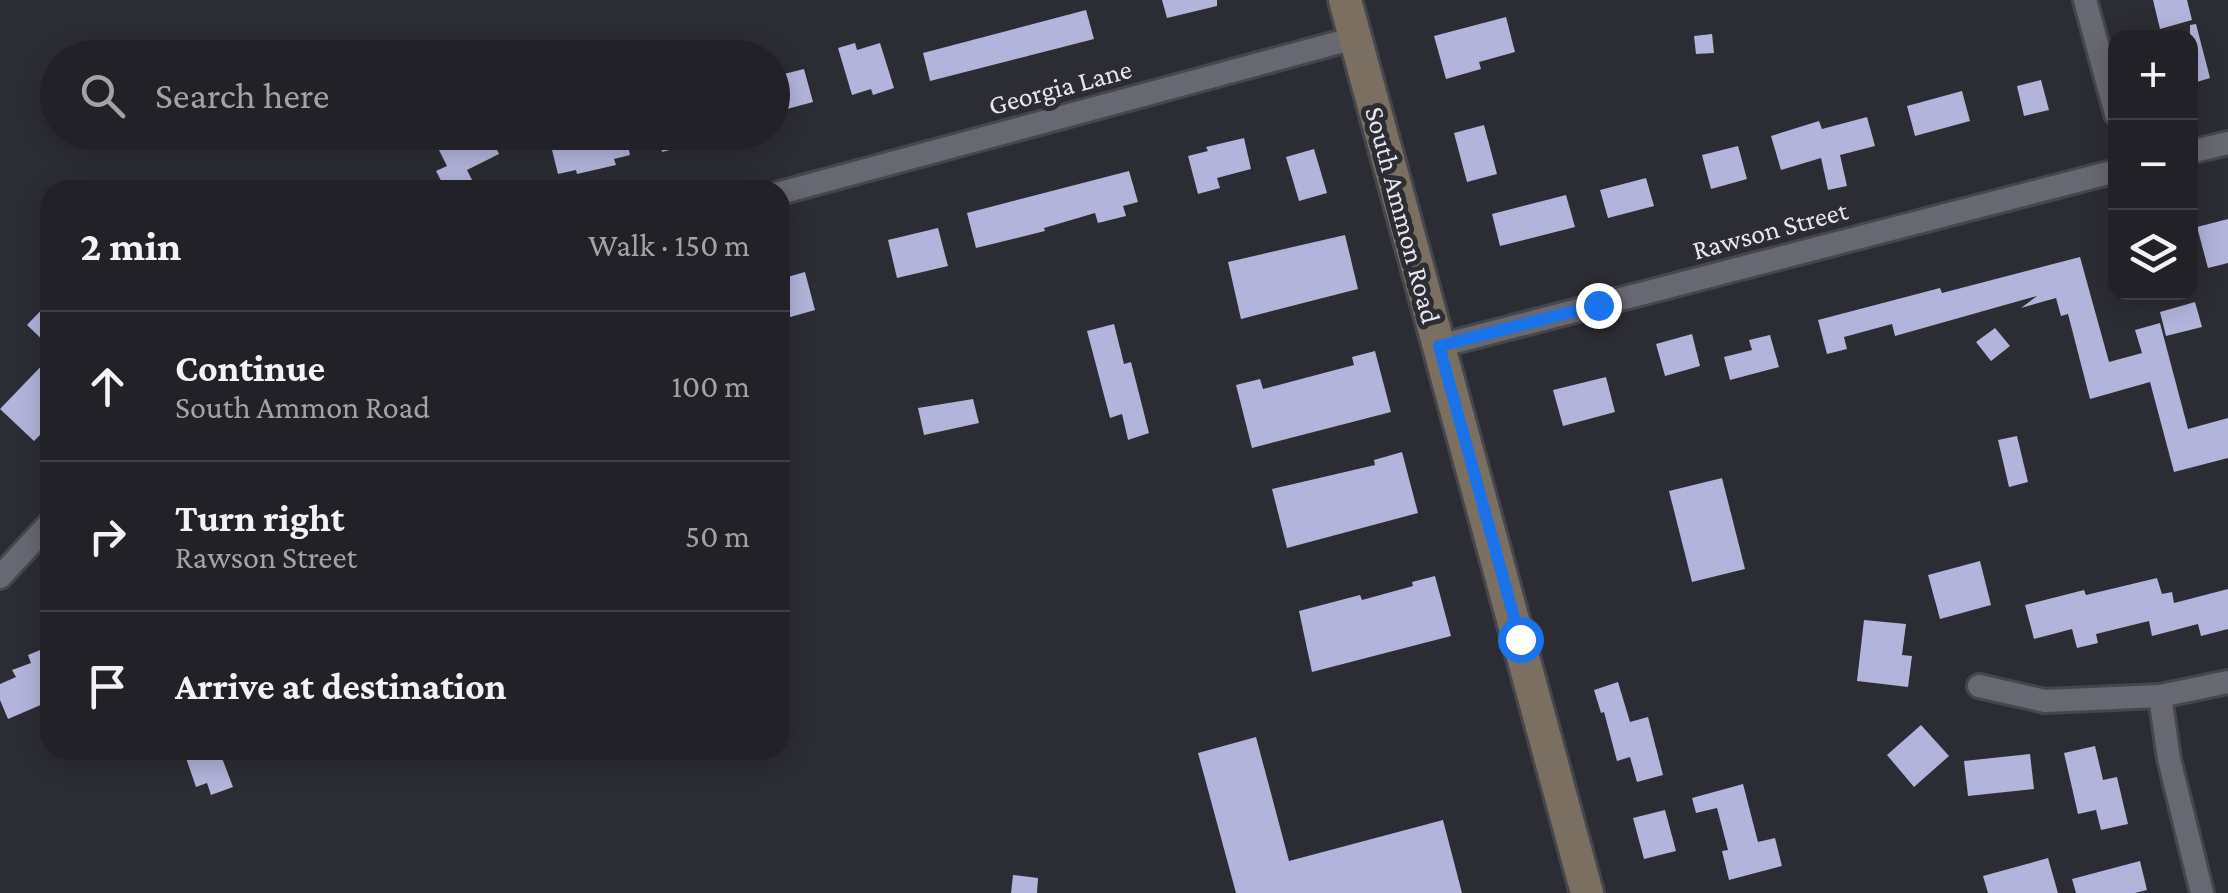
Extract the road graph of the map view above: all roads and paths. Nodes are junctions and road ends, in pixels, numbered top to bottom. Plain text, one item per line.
1 (1345, 0) edge
2 (2085, 0) edge
3 (1355, 38) junction
4 (2108, 85) edge
5 (2228, 143) edge
6 (2198, 150) edge
7 (2108, 173) edge
8 (790, 190) edge
9 (1439, 346) junction
10 (40, 533) edge
11 (0, 577) edge
12 (2228, 682) edge
13 (1979, 686) dead end
14 (2160, 696) junction
15 (1587, 893) edge
16 (2202, 893) edge

1 - 3 main road, South Ammon Road
2 - 4 street
3 - 8 street, Georgia Lane
3 - 9 main road, South Ammon Road
5 - 6 street
7 - 9 street, Rawson Street
9 - 15 main road, South Ammon Road
10 - 11 street
12 - 14 street
13 - 14 street
14 - 16 street

